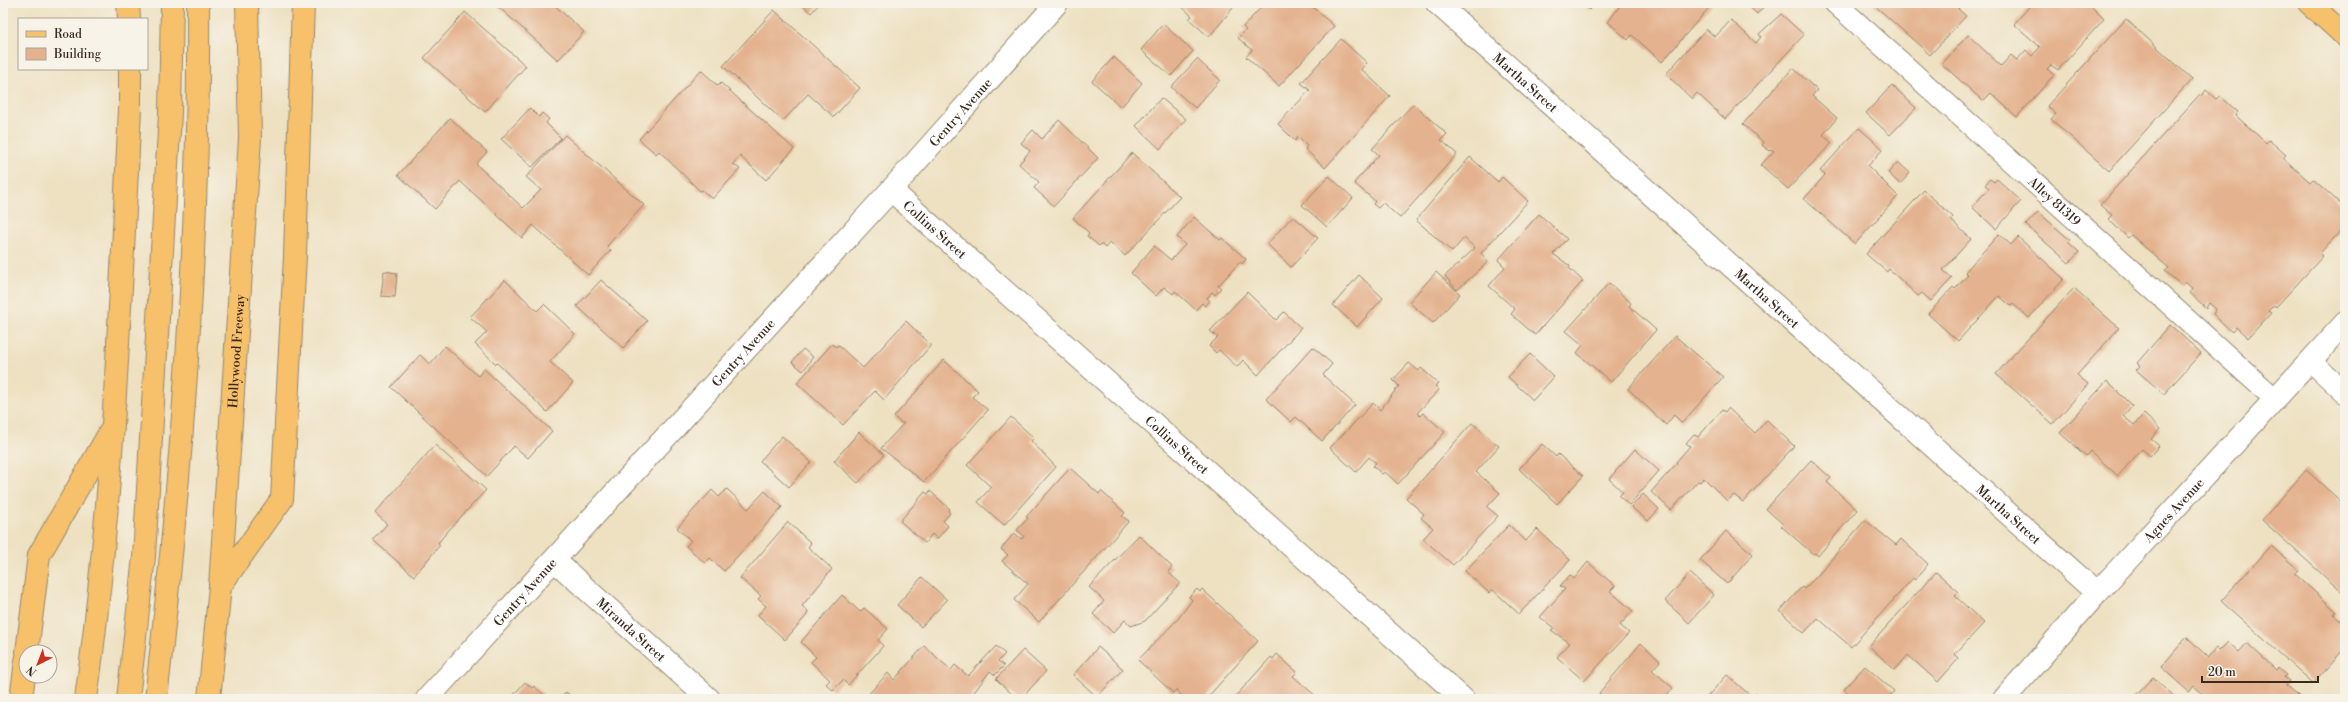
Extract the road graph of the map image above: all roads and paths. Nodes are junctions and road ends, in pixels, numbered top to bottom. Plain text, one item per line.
1 (128, 3) edge
2 (172, 3) edge
3 (198, 3) edge
4 (247, 3) edge
5 (302, 3) edge
6 (1057, 3) edge
7 (1437, 3) edge
8 (1835, 3) edge
9 (2309, 3) edge
10 (129, 18) edge
11 (2345, 36) edge
12 (130, 70) edge
13 (891, 190) junction
14 (2345, 323) edge
15 (2311, 361) junction
16 (2345, 393) edge
17 (2275, 399) junction
18 (114, 426) junction
19 (554, 560) junction
20 (220, 586) junction
21 (2097, 593) junction
22 (28, 644) edge
23 (23, 684) edge
24 (21, 699) edge
25 (86, 699) edge
26 (128, 699) edge
27 (156, 699) edge
28 (209, 699) edge
29 (427, 699) edge
30 (709, 699) edge
31 (1463, 699) edge
32 (2004, 699) edge

1 - 10 main road
2 - 26 main road
3 - 27 main road
4 - 20 main road, Hollywood Freeway
5 - 20 main road
6 - 13 street, Gentry Avenue
7 - 21 street, Martha Street
8 - 17 lane, Alley 81319
9 - 11 main road
12 - 18 main road
13 - 19 street, Gentry Avenue
13 - 31 street, Collins Street
14 - 15 street, Agnes Avenue
15 - 16 lane
15 - 17 street, Agnes Avenue
17 - 21 street, Agnes Avenue
18 - 22 main road
18 - 25 main road
19 - 29 street, Gentry Avenue
19 - 30 street, Miranda Street
20 - 28 main road, Hollywood Freeway
21 - 32 street, Agnes Avenue
23 - 24 main road

